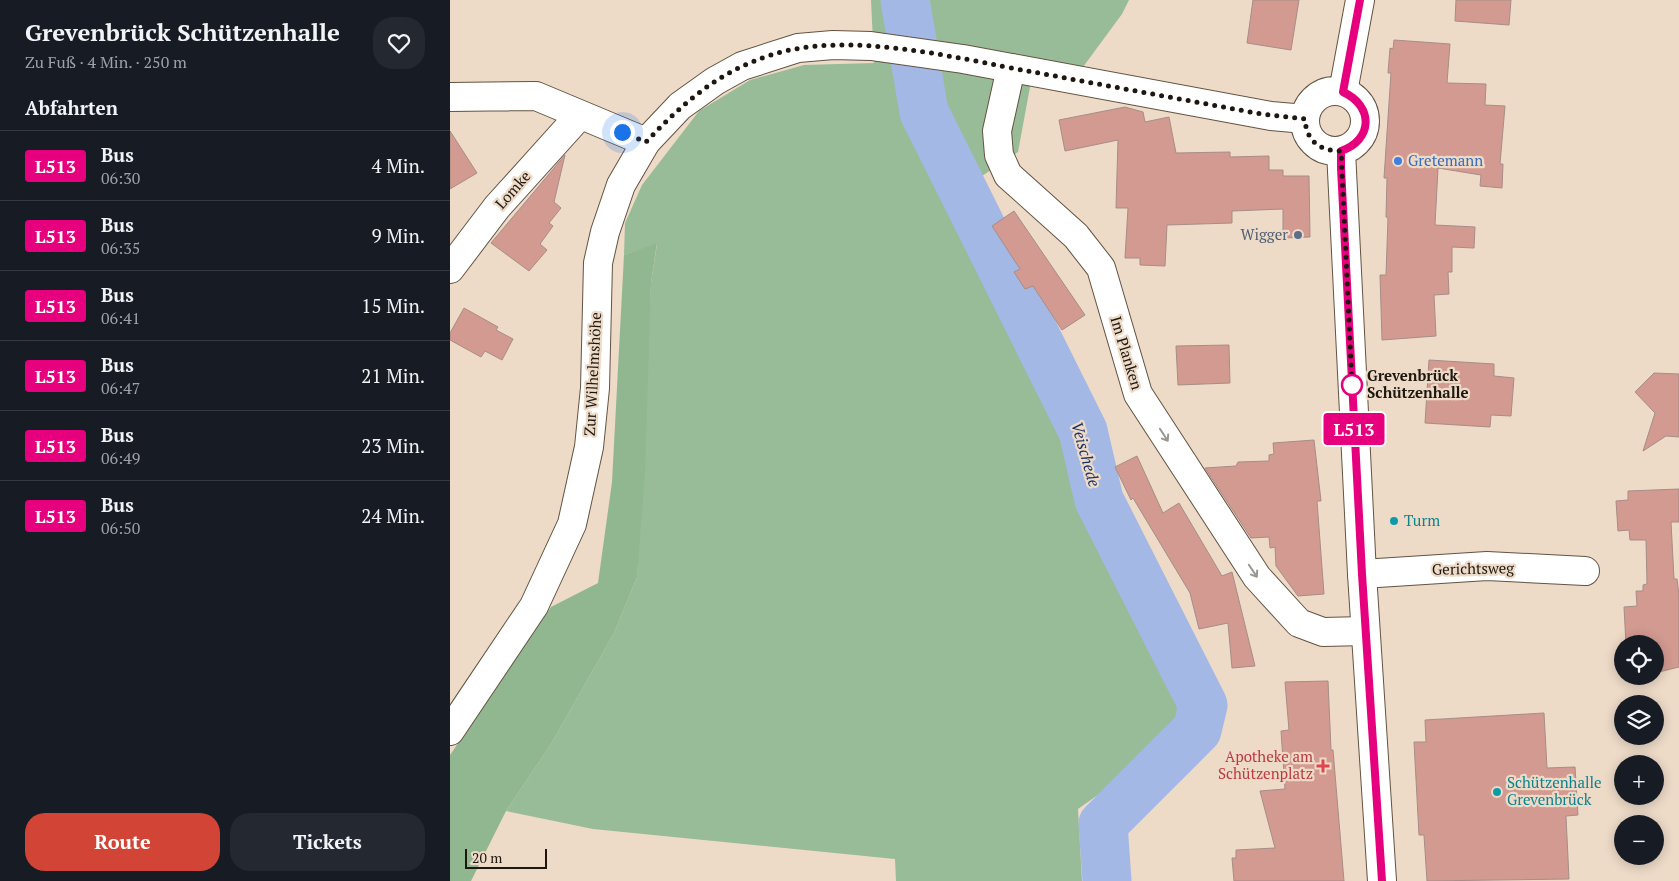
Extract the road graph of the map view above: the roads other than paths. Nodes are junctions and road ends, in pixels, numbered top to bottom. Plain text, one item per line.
1 (1360, 0) edge
2 (1011, 68) junction
3 (1343, 92) junction
4 (450, 97) edge
5 (580, 115) junction
6 (1305, 119) junction
7 (646, 142) junction
8 (1341, 151) junction
9 (450, 270) edge
10 (1585, 571) dead end
11 (1362, 574) junction
12 (1365, 631) junction
13 (450, 731) edge
14 (1382, 881) edge

1 - 3 street
2 - 6 street, Zur Wilhelmshöhe
2 - 7 street, Zur Wilhelmshöhe
2 -> 12 street, Im Planken
3 - 6 street
3 - 8 street
4 - 5 street
5 - 7 street
5 - 9 street, Lomke
6 - 8 street
7 - 13 street, Zur Wilhelmshöhe
8 - 11 street
10 - 11 street, Gerichtsweg
11 - 12 street
12 - 14 street

